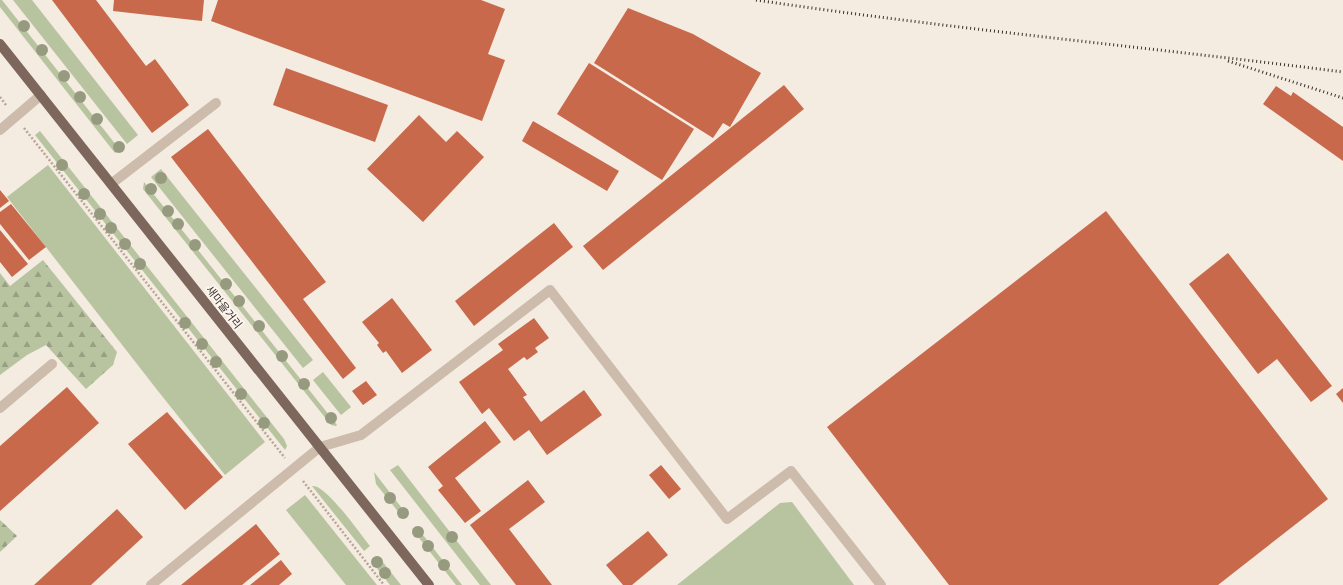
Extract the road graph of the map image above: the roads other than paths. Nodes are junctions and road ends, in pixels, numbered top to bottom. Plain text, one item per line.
1 (0, 44) edge
2 (42, 95) junction
3 (216, 102) dead end
4 (0, 130) edge
5 (111, 184) junction
6 (52, 364) dead end
7 (0, 408) edge
8 (320, 447) junction
9 (151, 585) edge
10 (429, 585) edge
11 (881, 585) edge

1 - 2 main road, 새마을거리
2 - 4 street
2 - 5 main road, 새마을거리
3 - 5 street
5 - 8 main road, 새마을거리
6 - 7 street
8 - 9 street
8 - 10 main road, 새마을거리
8 - 11 street

